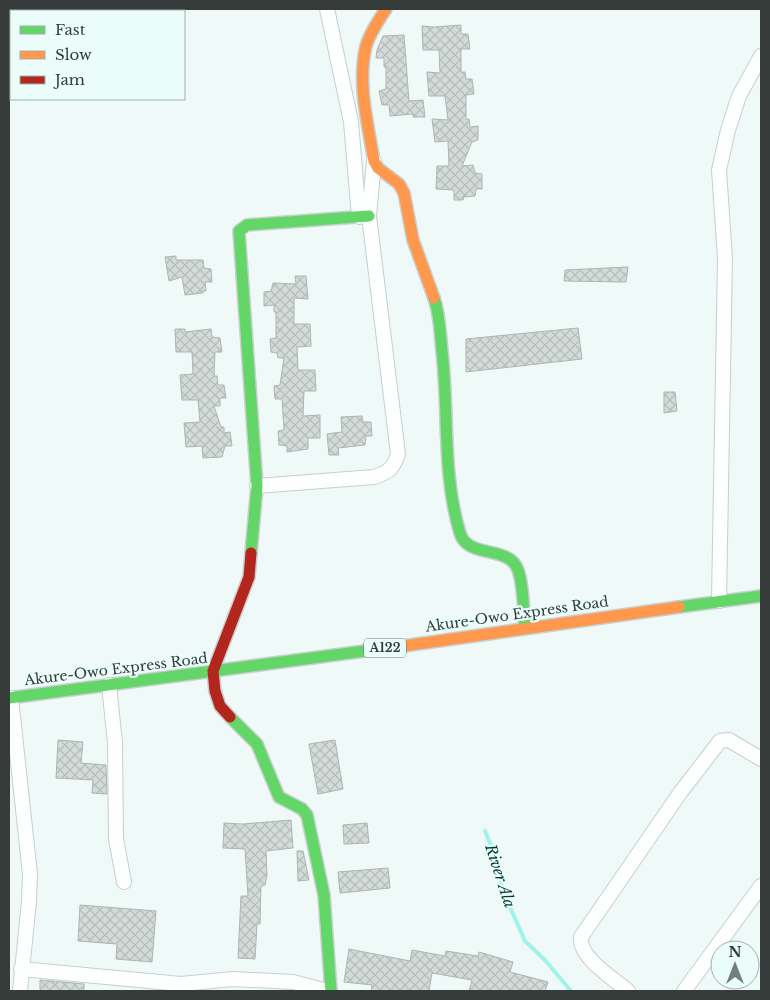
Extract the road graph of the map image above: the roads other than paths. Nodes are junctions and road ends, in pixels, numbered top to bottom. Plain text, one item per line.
1 (327, 9) edge
2 (386, 9) edge
3 (761, 56) edge
4 (374, 161) junction
5 (364, 216) junction
6 (257, 486) junction
7 (761, 596) edge
8 (719, 601) junction
9 (525, 627) junction
10 (213, 672) junction
11 (109, 685) junction
12 (10, 698) edge
13 (761, 759) edge
14 (124, 882) dead end
15 (761, 886) edge
16 (21, 969) junction
17 (181, 988) edge
18 (20, 991) edge
19 (326, 991) edge
20 (331, 991) edge
21 (628, 991) edge
22 (684, 991) edge

1 - 5 street
2 - 4 main road
3 - 8 street
4 - 5 street
4 - 9 main road
5 - 6 main road
5 - 6 street
6 - 10 main road
7 - 8 main road, Akure-Owo Express Road / A122
8 - 9 main road, Akure-Owo Express Road / A122
9 - 10 main road, Akure-Owo Express Road / A122
10 - 11 main road, Akure-Owo Express Road / A122
10 - 20 main road
11 - 12 main road, Akure-Owo Express Road / A122
11 - 14 street
12 - 16 street
13 - 21 street
15 - 22 street
16 - 17 street
16 - 18 street
17 - 19 street

